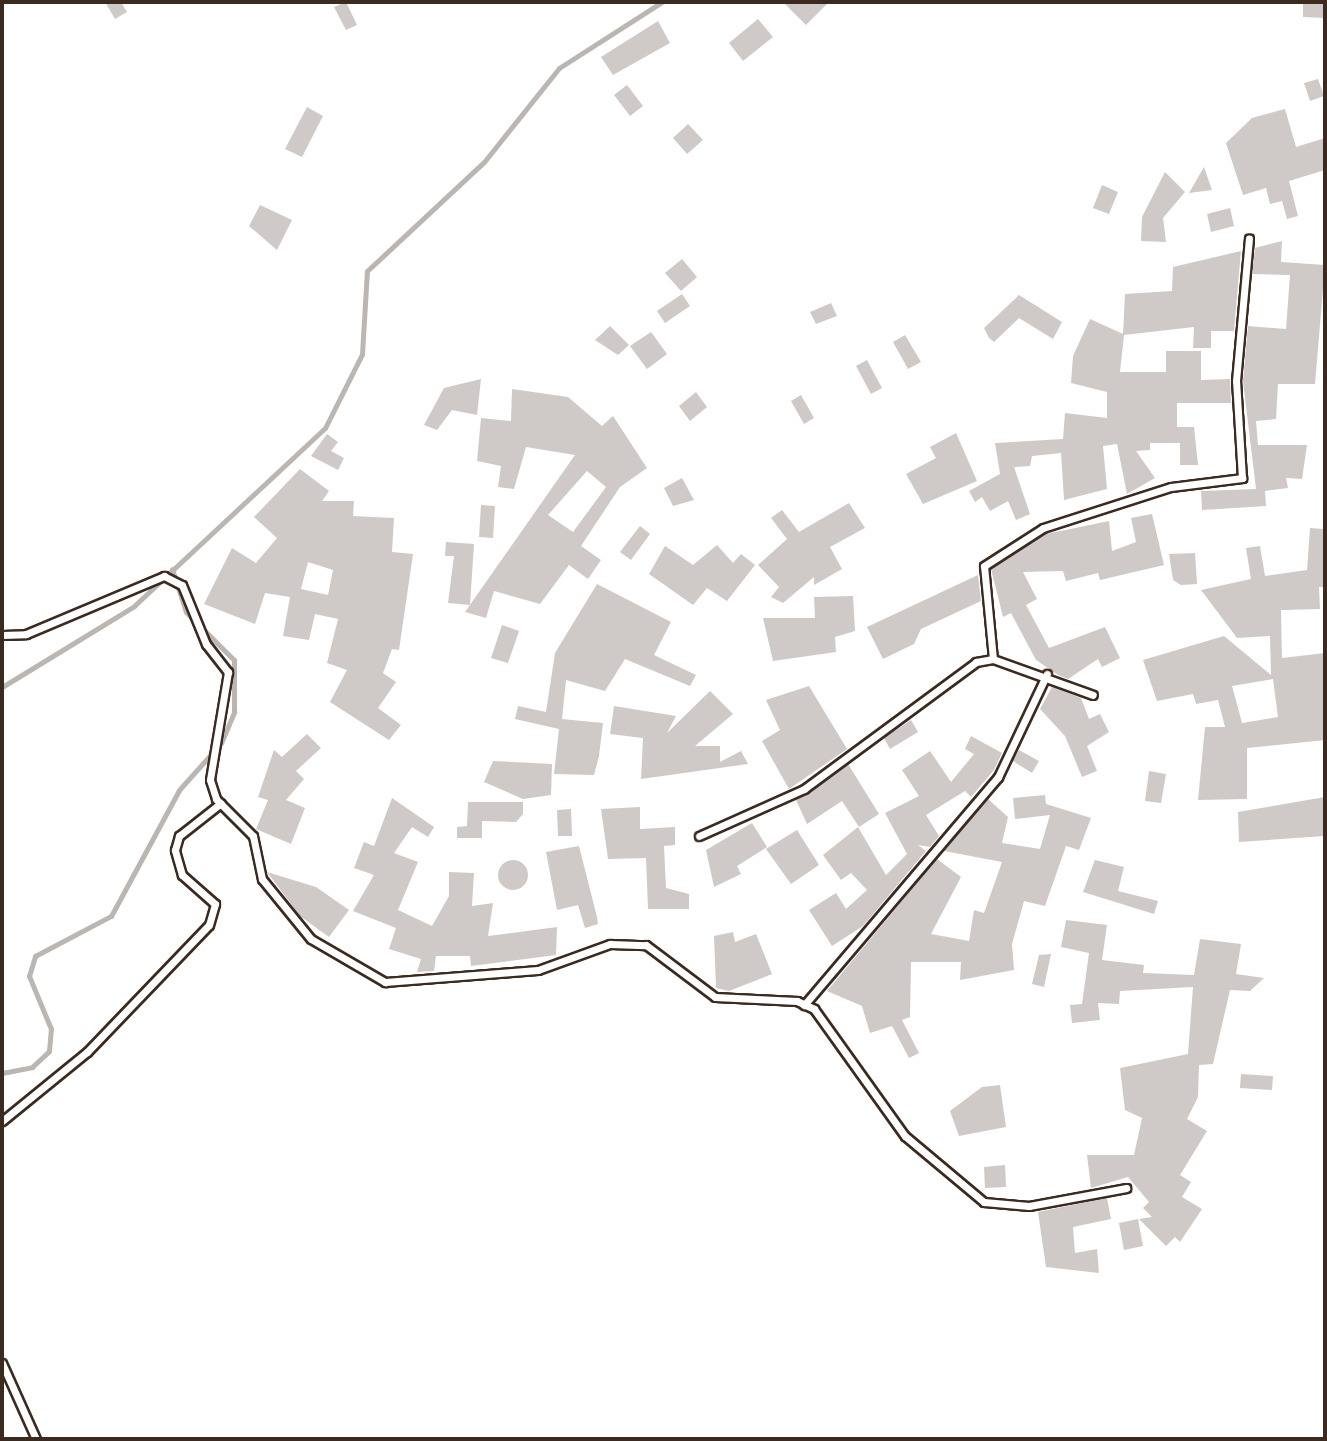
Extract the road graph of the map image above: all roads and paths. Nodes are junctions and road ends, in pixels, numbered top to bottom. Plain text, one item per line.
1 (1249, 239) dead end
2 (2, 635) edge
3 (993, 659) junction
4 (1047, 674) junction
5 (1093, 695) dead end
6 (221, 803) junction
7 (699, 836) dead end
8 (804, 1005) junction
9 (2, 1121) edge
10 (1126, 1188) dead end
11 (2, 1363) edge
12 (36, 1439) edge

1 - 3 lane
2 - 6 lane
3 - 4 lane
3 - 7 lane
4 - 5 lane
4 - 8 lane
6 - 8 lane
6 - 9 lane
8 - 10 lane
11 - 12 lane

